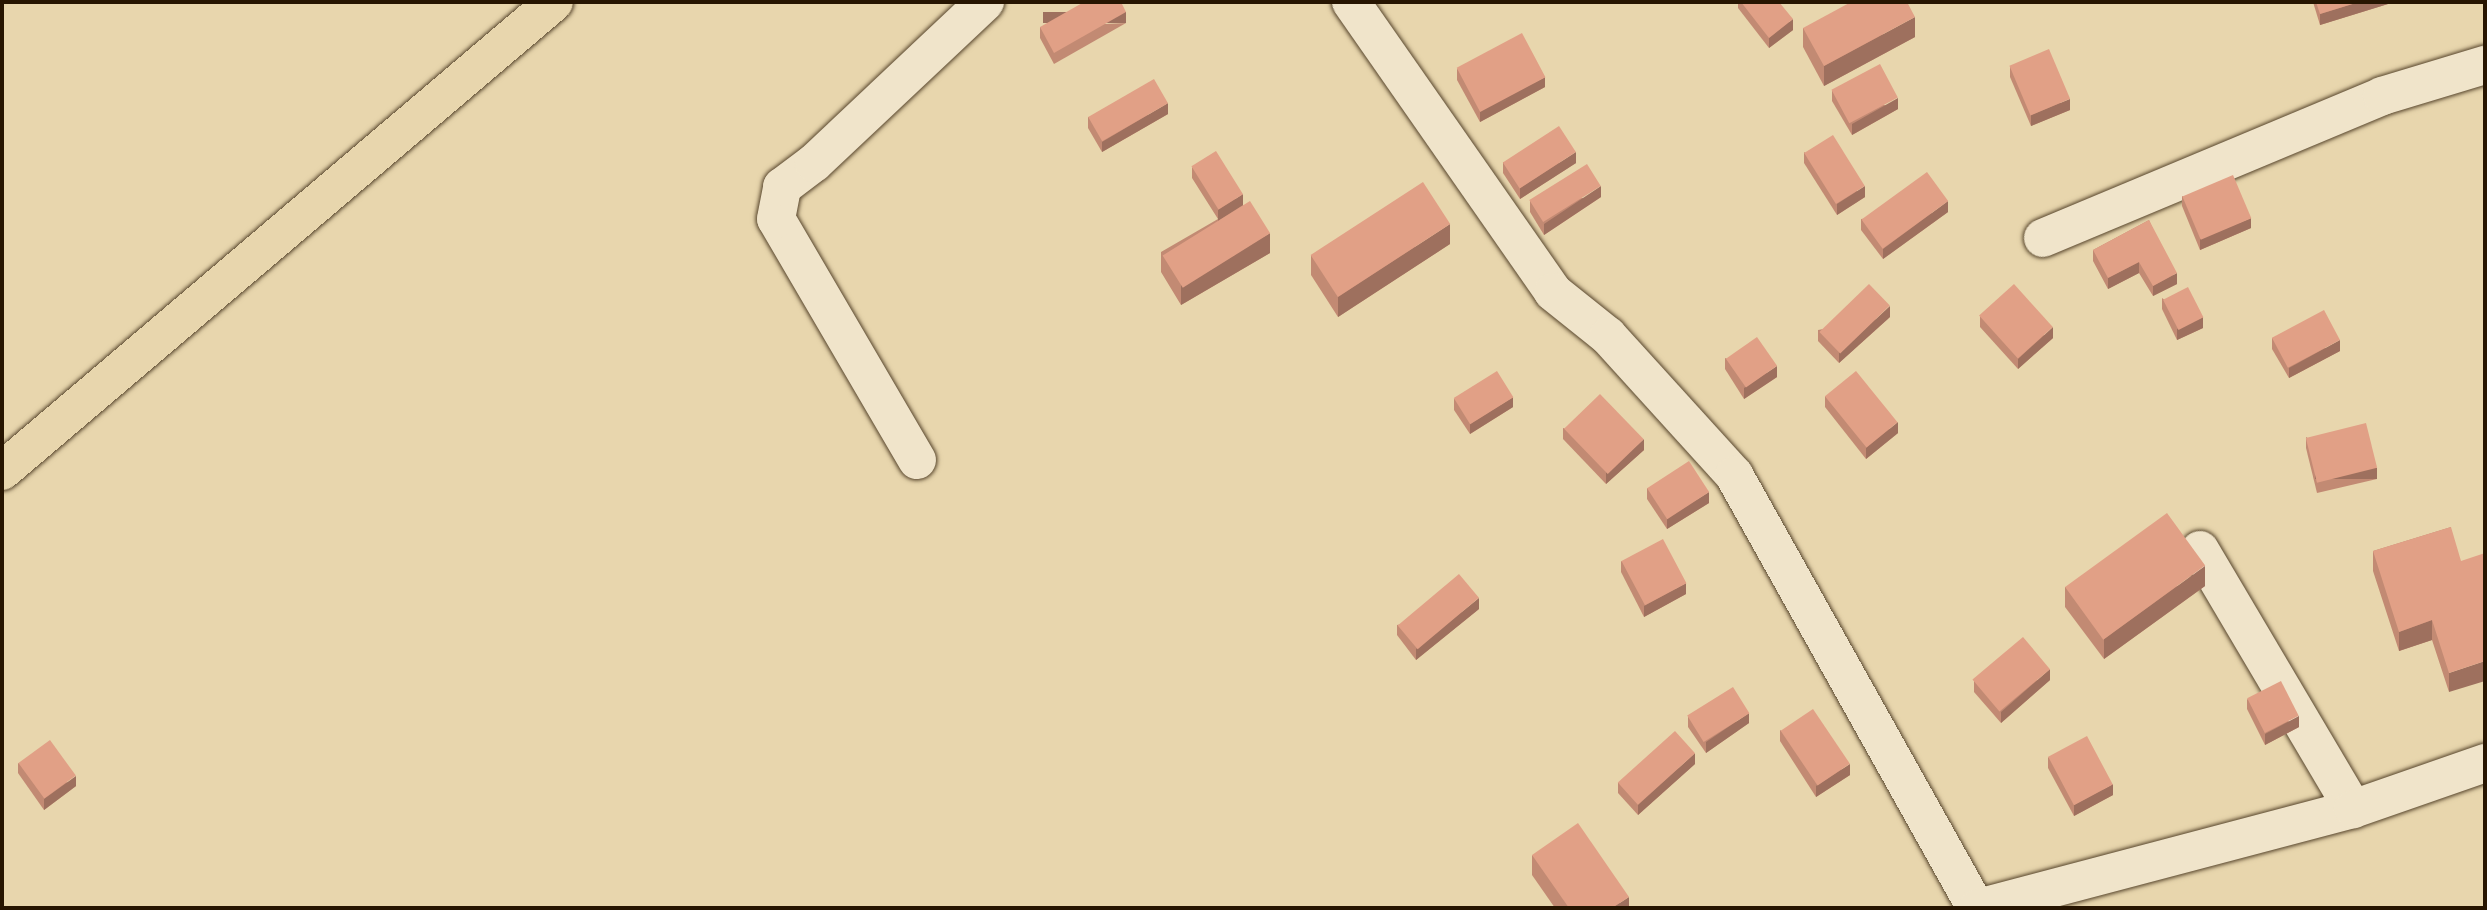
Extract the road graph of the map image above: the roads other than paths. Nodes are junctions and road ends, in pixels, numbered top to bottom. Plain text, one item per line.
1 (554, 2) edge
2 (985, 2) edge
3 (1351, 2) edge
4 (2485, 65) edge
5 (2043, 238) dead end
6 (917, 460) dead end
7 (2, 471) edge
8 (2200, 550) dead end
9 (2485, 763) edge
10 (2353, 809) junction
11 (1977, 908) edge

1 - 7 main road
2 - 6 street
3 - 11 street
4 - 5 street
8 - 10 street
9 - 10 street
10 - 11 street

